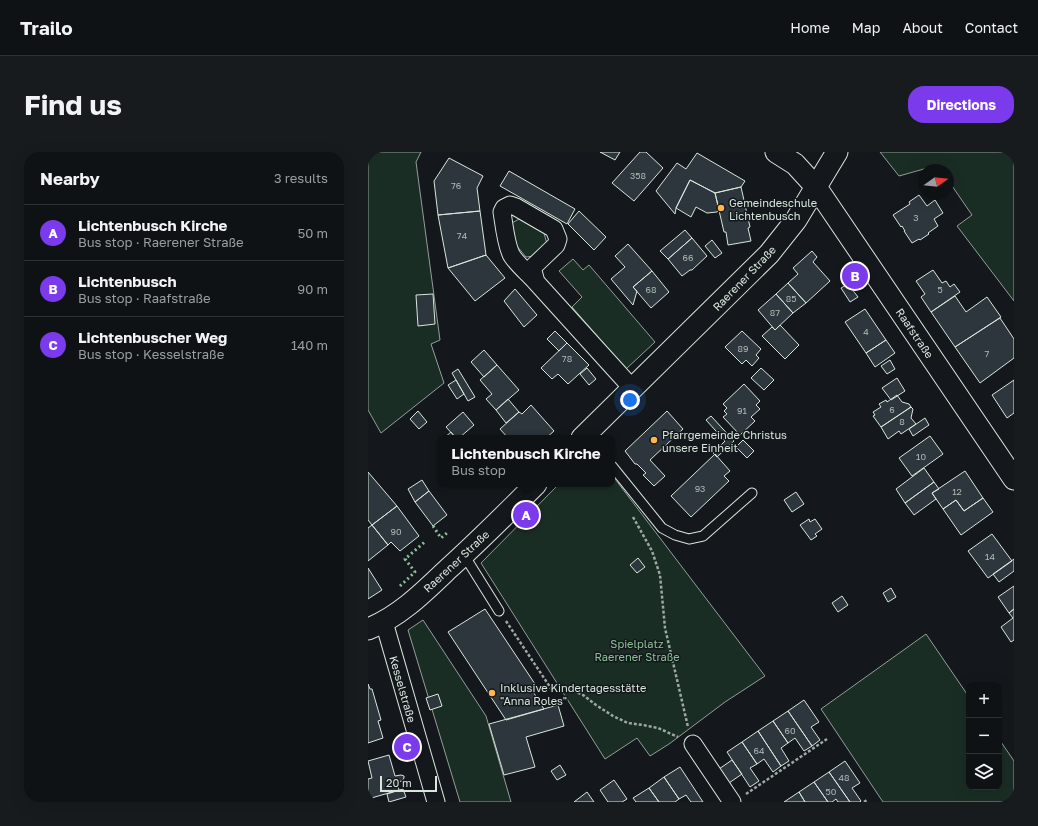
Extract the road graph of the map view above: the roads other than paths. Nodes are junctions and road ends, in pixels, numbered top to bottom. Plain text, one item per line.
1 (776, 152) edge
2 (837, 152) edge
3 (816, 187) junction
4 (536, 282) dead end
5 (632, 388) junction
6 (588, 435) edge
7 (615, 470) edge
8 (1014, 479) edge
9 (533, 487) edge
10 (752, 493) dead end
11 (464, 555) junction
12 (499, 611) road end
13 (374, 623) edge
14 (693, 744) road end
15 (736, 800) edge
16 (436, 802) edge

1 - 3 street, Raafstraße
2 - 3 street, Raerener Straße
3 - 5 street, Raerener Straße
3 - 8 street, Raafstraße
4 - 5 street
5 - 6 street, Raerener Straße
7 - 10 lane
9 - 11 street, Raerener Straße
11 - 12 lane
11 - 13 street, Raerener Straße
13 - 16 street, Kesselstraße
14 - 15 street

